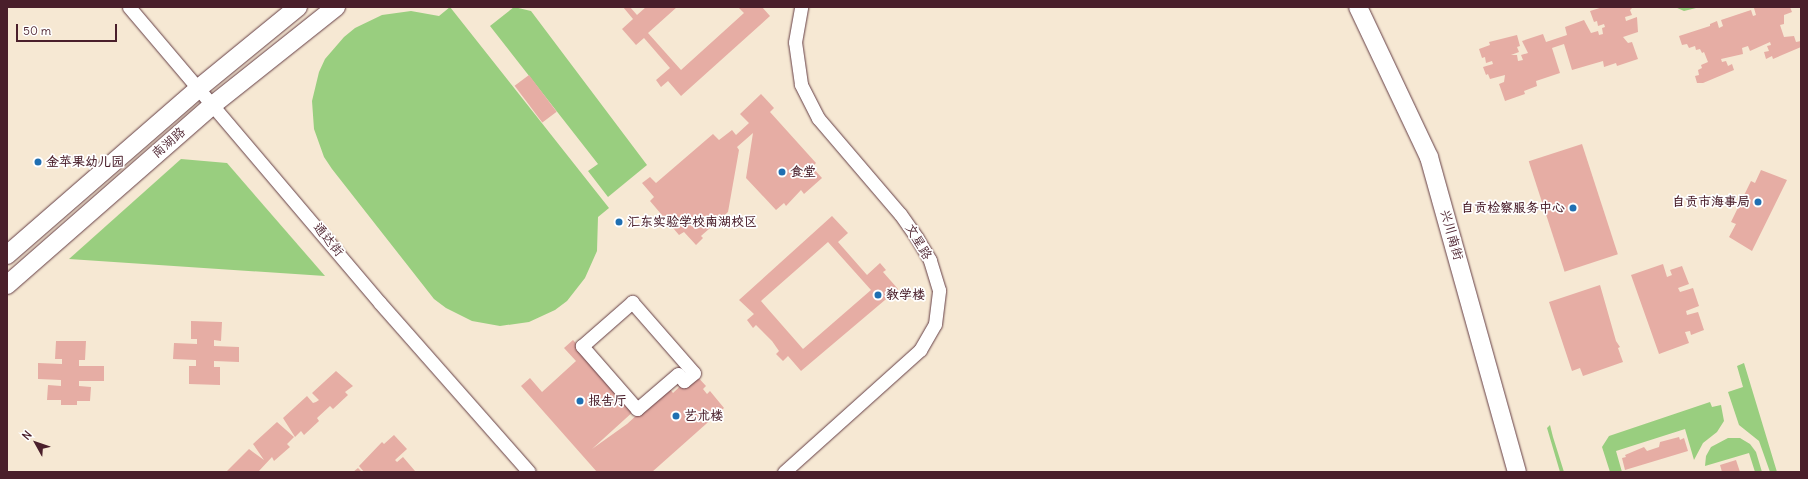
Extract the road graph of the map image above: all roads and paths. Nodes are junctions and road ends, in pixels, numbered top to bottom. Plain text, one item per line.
1 (129, 7) edge
2 (298, 7) edge
3 (336, 7) edge
4 (801, 7) edge
5 (1358, 7) edge
6 (1370, 7) edge
7 (199, 88) junction
8 (214, 104) junction
9 (7, 255) edge
10 (7, 285) edge
11 (694, 373) joint
12 (529, 472) edge
13 (784, 472) edge
14 (1517, 472) edge
15 (1529, 472) edge

1 - 7 street, 通达街
2 - 7 street, 南湖路
3 - 8 street, 南湖路
4 - 13 street, 文星路
5 - 14 street, 兴川南街
6 - 15 street, 兴川南街
7 - 8 street, 通达街
7 - 9 street, 南湖路
8 - 10 street, 南湖路
8 - 12 street, 通达街
11 - 11 street

